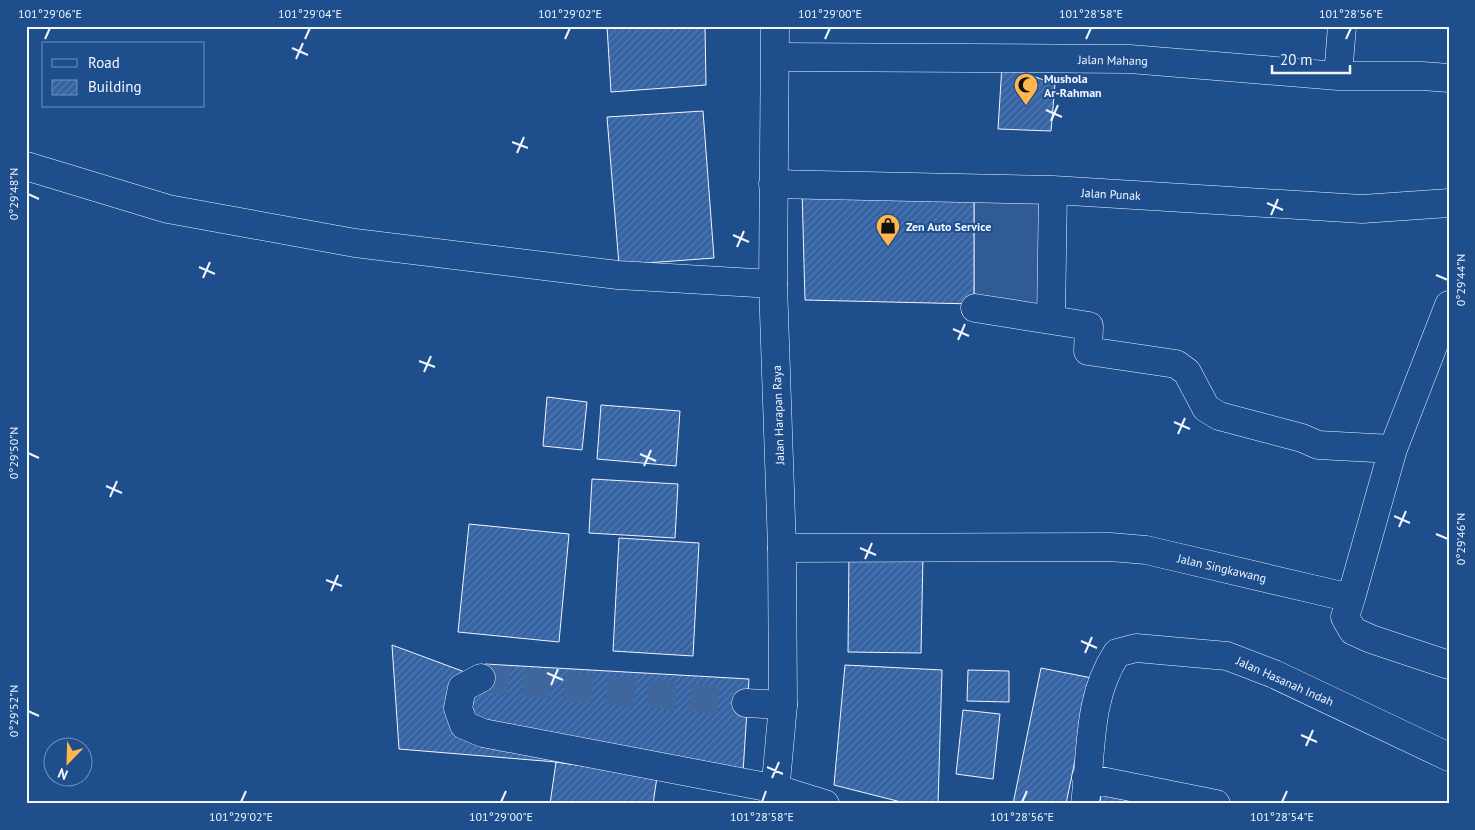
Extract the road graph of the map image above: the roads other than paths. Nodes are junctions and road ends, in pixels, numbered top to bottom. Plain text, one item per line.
1 (775, 26) edge
2 (1342, 26) edge
3 (776, 58) junction
4 (1338, 76) junction
5 (1449, 78) edge
6 (26, 166) edge
7 (773, 184) junction
8 (1053, 190) junction
9 (1449, 204) edge
10 (773, 284) junction
11 (975, 308) dead end
12 (1448, 308) edge
13 (1051, 320) junction
14 (1393, 449) junction
15 (782, 548) junction
16 (1351, 598) junction
17 (1449, 665) edge
18 (481, 678) tunnel mouth
19 (746, 703) tunnel mouth
20 (783, 705) junction
21 (1449, 756) edge
22 (1086, 791) edge
23 (775, 796) edge
24 (825, 804) edge
25 (1216, 804) edge

1 - 3 street, Jalan Harapan Raya
2 - 4 street
3 - 4 street, Jalan Mahang
3 - 7 street, Jalan Harapan Raya
4 - 5 street, Jalan Mahang
6 - 10 street
7 - 8 street, Jalan Punak
7 - 10 street, Jalan Harapan Raya
8 - 9 street, Jalan Punak
8 - 13 street
10 - 15 street, Jalan Harapan Raya
11 - 13 street
12 - 14 street
13 - 14 street
14 - 16 street
15 - 16 street, Jalan Singkawang
15 - 20 street, Jalan Harapan Raya
16 - 17 street
18 - 23 street
19 - 20 street
20 - 23 street, Jalan Harapan Raya
21 - 22 street, Jalan Hasanah Indah
22 - 25 street
23 - 24 street

